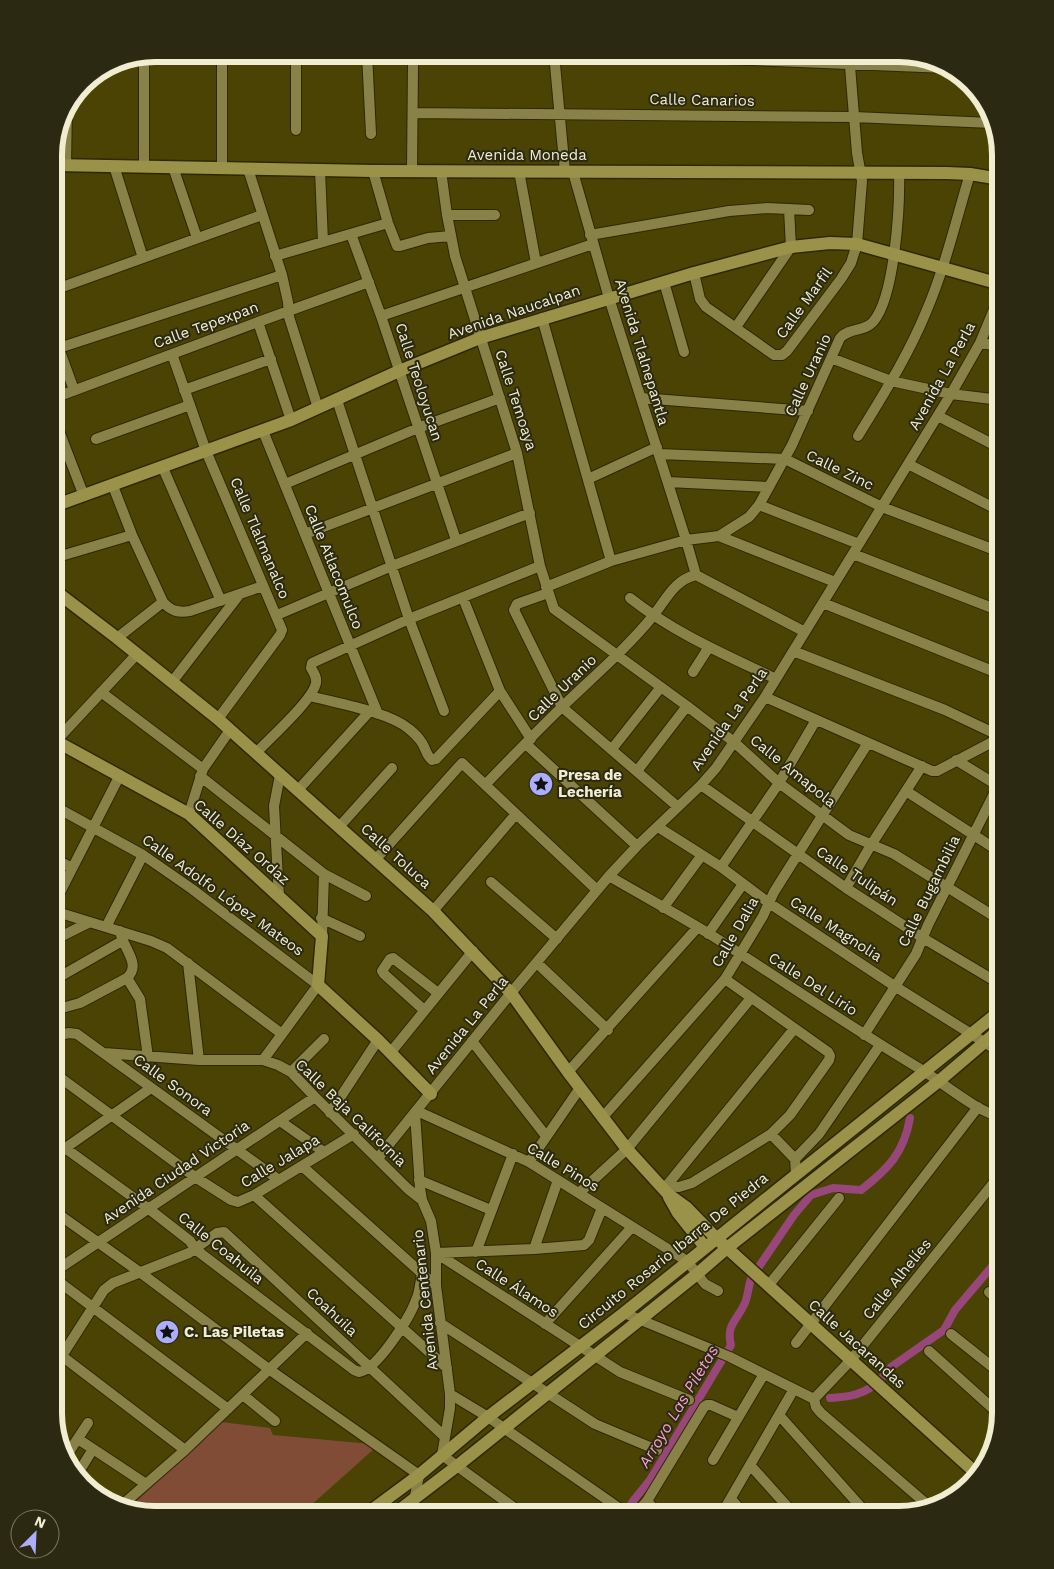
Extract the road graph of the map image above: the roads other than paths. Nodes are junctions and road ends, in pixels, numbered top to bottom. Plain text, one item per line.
1 (296, 62) edge
2 (368, 62) edge
3 (414, 62) edge
4 (144, 63) edge
5 (555, 63) edge
6 (849, 63) edge
7 (892, 63) edge
8 (222, 64) dead end
9 (924, 66) edge
10 (412, 113) junction
11 (560, 113) junction
12 (854, 117) junction
13 (985, 123) edge
14 (296, 130) dead end
15 (371, 134) dead end
16 (63, 165) edge
17 (114, 166) junction
18 (144, 167) junction
19 (173, 167) junction
20 (222, 169) junction
21 (248, 169) junction
22 (320, 170) junction
23 (373, 171) junction
24 (412, 171) junction
25 (861, 171) junction
26 (440, 172) junction
27 (519, 172) junction
28 (569, 172) junction
29 (899, 172) junction
30 (970, 174) junction
31 (992, 178) edge
32 (789, 209) junction
33 (809, 210) dead end
34 (262, 215) junction
35 (447, 215) junction
36 (495, 215) dead end
37 (388, 223) junction
38 (351, 234) junction
39 (451, 236) junction
40 (197, 238) junction
41 (592, 239) junction
42 (323, 242) junction
43 (857, 244) junction
44 (791, 247) junction
45 (894, 254) junction
46 (275, 256) junction
47 (143, 258) junction
48 (536, 263) junction
49 (942, 268) junction
50 (694, 273) junction
51 (282, 275) junction
52 (369, 282) junction
53 (664, 282) junction
54 (992, 282) edge
55 (465, 286) junction
56 (63, 287) edge
57 (609, 298) junction
58 (289, 311) junction
59 (992, 315) edge
60 (381, 316) junction
61 (542, 318) junction
62 (258, 322) junction
63 (736, 327) junction
64 (480, 338) junction
65 (980, 343) junction
66 (992, 345) edge
67 (63, 347) edge
68 (684, 352) dead end
69 (172, 354) junction
70 (831, 358) junction
71 (63, 359) edge
72 (271, 359) junction
73 (399, 371) junction
74 (891, 381) junction
75 (74, 390) junction
76 (184, 390) junction
77 (63, 394) edge
78 (951, 394) junction
79 (500, 398) junction
80 (641, 398) junction
81 (992, 399) edge
82 (337, 400) junction
83 (190, 405) junction
84 (318, 408) junction
85 (808, 411) junction
86 (938, 416) junction
87 (292, 420) junction
88 (418, 428) junction
89 (263, 431) junction
90 (858, 436) dead end
91 (96, 439) dead end
92 (63, 441) edge
93 (992, 444) edge
94 (206, 451) junction
95 (658, 451) junction
96 (517, 453) junction
97 (355, 455) junction
98 (785, 459) junction
99 (908, 464) junction
100 (163, 468) junction
101 (588, 479) junction
102 (668, 482) junction
103 (436, 483) junction
104 (285, 484) junction
105 (113, 486) junction
106 (769, 487) junction
107 (84, 496) junction
108 (63, 503) edge
109 (759, 505) junction
110 (882, 507) junction
111 (992, 507) edge
112 (372, 508) junction
113 (530, 513) junction
114 (305, 534) junction
115 (132, 535) junction
116 (719, 536) junction
117 (456, 540) junction
118 (686, 540) junction
119 (859, 544) junction
120 (992, 549) edge
121 (853, 554) junction
122 (63, 555) edge
123 (611, 561) junction
124 (392, 566) junction
125 (540, 566) junction
126 (696, 575) junction
127 (836, 582) junction
128 (263, 586) junction
129 (547, 590) junction
130 (329, 592) junction
131 (240, 594) junction
132 (63, 597) edge
133 (463, 598) junction
134 (630, 598) dead end
135 (221, 601) junction
136 (162, 602) junction
137 (823, 603) junction
138 (992, 608) edge
139 (554, 609) joint
140 (277, 615) junction
141 (653, 616) junction
142 (409, 619) junction
143 (805, 632) junction
144 (117, 638) junction
145 (350, 645) junction
146 (709, 647) junction
147 (793, 651) junction
148 (137, 654) junction
149 (618, 655) junction
150 (992, 671) edge
151 (693, 672) dead end
152 (776, 679) junction
153 (172, 682) junction
154 (661, 687) junction
155 (500, 691) junction
156 (101, 692) junction
157 (310, 696) junction
158 (765, 697) junction
159 (687, 706) junction
160 (562, 707) junction
161 (444, 712) dead end
162 (374, 713) junction
163 (218, 719) junction
164 (816, 720) junction
165 (230, 730) junction
166 (63, 732) edge
167 (992, 733) edge
168 (528, 741) junction
169 (992, 741) edge
170 (734, 742) junction
171 (868, 743) junction
172 (63, 745) edge
173 (612, 749) junction
174 (256, 753) junction
175 (956, 760) junction
176 (922, 766) junction
177 (392, 768) dead end
178 (637, 771) junction
179 (202, 772) junction
180 (120, 775) junction
181 (280, 775) junction
182 (992, 780) edge
183 (779, 783) junction
184 (485, 785) junction
185 (702, 785) junction
186 (298, 790) junction
187 (906, 791) junction
188 (992, 800) edge
189 (678, 807) junction
190 (62, 811) edge
191 (189, 814) junction
192 (516, 814) junction
193 (822, 816) junction
194 (754, 822) junction
195 (93, 827) junction
196 (339, 827) junction
197 (658, 827) junction
198 (276, 835) junction
199 (974, 835) junction
200 (871, 845) junction
201 (637, 846) junction
202 (992, 847) edge
203 (797, 854) junction
204 (143, 855) junction
205 (702, 855) junction
206 (376, 859) junction
207 (62, 863) edge
208 (72, 868) junction
209 (721, 868) junction
210 (324, 874) junction
211 (609, 876) junction
212 (491, 882) dead end
213 (744, 884) junction
214 (948, 886) junction
215 (62, 887) edge
216 (846, 888) junction
217 (597, 890) junction
218 (280, 896) junction
219 (366, 896) dead end
220 (769, 904) junction
221 (663, 908) junction
222 (433, 911) junction
223 (62, 914) edge
224 (992, 915) edge
225 (321, 918) junction
226 (90, 922) junction
227 (106, 927) junction
228 (698, 928) junction
229 (708, 934) junction
230 (62, 936) edge
231 (121, 936) junction
232 (322, 936) junction
233 (360, 936) dead end
234 (923, 938) junction
235 (557, 939) junction
236 (472, 952) junction
237 (741, 955) junction
238 (188, 963) junction
239 (537, 963) junction
240 (62, 975) edge
241 (127, 978) junction
242 (725, 979) junction
243 (992, 979) edge
244 (318, 985) junction
245 (896, 987) junction
246 (438, 993) junction
247 (511, 994) junction
248 (750, 998) junction
249 (62, 1008) dead end
250 (424, 1010) junction
251 (992, 1018) edge
252 (794, 1029) junction
253 (608, 1030) junction
254 (282, 1034) junction
255 (972, 1034) junction
256 (864, 1035) junction
257 (62, 1036) edge
258 (992, 1036) edge
259 (324, 1039) dead end
260 (378, 1040) junction
261 (472, 1041) junction
262 (984, 1042) junction
263 (880, 1045) junction
264 (992, 1047) edge
265 (391, 1052) junction
266 (104, 1054) junction
267 (148, 1057) junction
268 (199, 1060) junction
269 (263, 1060) junction
270 (291, 1072) junction
271 (568, 1072) junction
272 (924, 1072) junction
273 (62, 1079) edge
274 (939, 1081) junction
275 (151, 1088) junction
276 (580, 1088) junction
277 (431, 1094) junction
278 (315, 1097) junction
279 (978, 1107) junction
280 (416, 1112) junction
281 (330, 1113) junction
282 (110, 1115) junction
283 (992, 1115) edge
284 (602, 1118) junction
285 (280, 1121) junction
286 (354, 1134) junction
287 (771, 1134) junction
288 (546, 1136) junction
289 (64, 1148) joint
290 (627, 1149) junction
291 (237, 1150) junction
292 (826, 1150) junction
293 (324, 1152) junction
294 (513, 1154) junction
295 (378, 1158) junction
296 (796, 1159) junction
297 (529, 1162) junction
298 (837, 1162) junction
299 (302, 1166) junction
300 (796, 1174) junction
301 (195, 1177) junction
302 (280, 1180) junction
303 (419, 1180) junction
304 (558, 1180) junction
305 (992, 1185) edge
306 (666, 1190) junction
307 (580, 1193) junction
308 (254, 1195) junction
309 (839, 1198) dead end
310 (422, 1200) junction
311 (602, 1208) junction
312 (148, 1209) junction
313 (491, 1210) junction
314 (62, 1217) edge
315 (632, 1227) junction
316 (716, 1238) junction
317 (98, 1242) junction
318 (705, 1247) junction
319 (727, 1248) junction
320 (195, 1249) junction
321 (534, 1249) junction
322 (476, 1252) junction
323 (436, 1254) junction
324 (687, 1261) junction
325 (62, 1266) edge
326 (141, 1273) junction
327 (422, 1274) junction
328 (697, 1274) junction
329 (62, 1284) edge
330 (436, 1286) junction
331 (768, 1286) junction
332 (718, 1291) dead end
333 (989, 1292) dead end
334 (992, 1295) edge
335 (93, 1306) junction
336 (624, 1312) junction
337 (641, 1319) junction
338 (440, 1323) junction
339 (544, 1324) junction
340 (811, 1324) junction
341 (402, 1328) junction
342 (307, 1333) junction
343 (951, 1334) dead end
344 (796, 1343) dead end
345 (579, 1347) junction
346 (62, 1348) edge
347 (929, 1352) dead end
348 (62, 1356) edge
349 (594, 1356) junction
350 (851, 1360) junction
351 (992, 1367) edge
352 (370, 1368) junction
353 (448, 1368) junction
354 (270, 1370) junction
355 (764, 1374) junction
356 (532, 1383) junction
357 (794, 1389) junction
358 (548, 1392) junction
359 (450, 1394) junction
360 (243, 1395) junction
361 (814, 1399) junction
362 (689, 1400) dead end
363 (992, 1408) edge
364 (228, 1409) junction
365 (779, 1415) junction
366 (488, 1417) junction
367 (738, 1417) junction
368 (275, 1421) dead end
369 (88, 1423) dead end
370 (504, 1428) junction
371 (445, 1437) junction
372 (78, 1439) junction
373 (93, 1449) junction
374 (185, 1450) junction
375 (657, 1450) dead end
376 (71, 1451) edge
377 (442, 1455) junction
378 (713, 1460) dead end
379 (750, 1465) junction
380 (457, 1466) junction
381 (81, 1469) edge
382 (972, 1470) edge
383 (419, 1475) junction
384 (146, 1484) junction
385 (731, 1499) junction
386 (126, 1502) edge
387 (648, 1502) junction
388 (925, 1502) edge
389 (377, 1506) edge
390 (412, 1506) edge
391 (413, 1506) edge
392 (512, 1506) edge
393 (615, 1506) edge
394 (644, 1506) edge
395 (652, 1506) edge
396 (727, 1506) edge
397 (737, 1506) edge
398 (787, 1506) edge
399 (860, 1506) edge

1 - 14 street
2 - 15 street
3 - 10 street
4 - 18 street
5 - 11 street, Avenida Tlalnepantla
6 - 12 street, Calle Marfil
7 - 9 street
8 - 20 street
10 - 11 street, Calle Canarios
10 - 24 street
11 - 12 street, Calle Canarios
11 - 28 street, Avenida Tlalnepantla
12 - 13 street, Calle Canarios
12 - 25 street, Calle Marfil
16 - 17 main road, Avenida Moneda
17 - 18 main road, Avenida Moneda
17 - 47 street
18 - 19 main road, Avenida Moneda
19 - 20 main road, Avenida Moneda
19 - 40 street
20 - 21 main road, Avenida Moneda
21 - 22 main road, Avenida Moneda
21 - 34 street
22 - 23 main road, Avenida Moneda
22 - 42 street
23 - 24 main road, Avenida Moneda
23 - 37 street
24 - 26 main road, Avenida Moneda
25 - 28 main road, Avenida Moneda
25 - 29 main road, Avenida Moneda
25 - 43 street, Calle Marfil
26 - 27 main road, Avenida Moneda
26 - 35 street, Calle Temoaya
27 - 28 main road, Avenida Moneda
27 - 48 street
28 - 41 street, Avenida Tlalnepantla
29 - 30 main road, Avenida Moneda
29 - 45 street, Calle Uranio
30 - 31 main road, Avenida Moneda
30 - 49 street
32 - 33 street
32 - 41 street
32 - 44 street
34 - 40 street
34 - 46 street
35 - 36 street
35 - 39 street, Calle Temoaya
37 - 38 street
37 - 39 street
38 - 42 street
38 - 52 street, Calle Teoloyucan
39 - 55 street, Calle Temoaya
40 - 47 street
41 - 48 street
41 - 57 street, Avenida Tlalnepantla
42 - 46 street
43 - 44 main road, Avenida Naucalpan
43 - 45 main road, Avenida Naucalpan
43 - 63 street, Calle Marfil
44 - 50 main road, Avenida Naucalpan
44 - 63 street
45 - 49 main road, Avenida Naucalpan
45 - 70 street, Calle Uranio
46 - 51 street
47 - 56 street
48 - 55 street
49 - 54 main road, Avenida Naucalpan
49 - 74 street
50 - 53 main road, Avenida Naucalpan
50 - 63 street, Calle Marfil
51 - 58 street
51 - 67 street
52 - 58 street, Calle Tepexpan
52 - 60 street, Calle Teoloyucan
53 - 57 main road, Avenida Naucalpan
53 - 68 street
55 - 60 street
55 - 64 street, Calle Temoaya
57 - 61 main road, Avenida Naucalpan
57 - 80 street, Avenida Tlalnepantla
58 - 62 street, Calle Tepexpan
58 - 84 street
59 - 65 street, Avenida La Perla
60 - 73 street, Calle Teoloyucan
61 - 64 main road, Avenida Naucalpan
61 - 101 street
62 - 69 street, Calle Tepexpan
62 - 72 street
64 - 73 main road, Avenida Naucalpan
64 - 79 street, Calle Temoaya
65 - 66 street
65 - 78 street, Avenida La Perla
69 - 75 street, Calle Tepexpan
69 - 76 street, Calle Tlalmanalco
70 - 74 street
70 - 85 street, Calle Uranio
71 - 75 street
72 - 76 street
72 - 87 street
73 - 82 main road, Avenida Naucalpan
73 - 88 street, Calle Teoloyucan
74 - 78 street
74 - 90 street
75 - 77 street, Calle Tepexpan
76 - 83 street, Calle Tlalmanalco
78 - 81 street
78 - 86 street, Avenida La Perla
79 - 88 street
79 - 96 street, Calle Temoaya
80 - 85 street
80 - 95 street, Avenida Tlalnepantla
82 - 84 main road, Avenida Naucalpan
82 - 97 street
83 - 91 street
83 - 94 street, Calle Tlalmanalco
84 - 87 main road, Avenida Naucalpan
85 - 98 street, Calle Uranio
86 - 93 street
86 - 99 street, Avenida La Perla
87 - 89 main road, Avenida Naucalpan
88 - 97 street
88 - 103 street, Calle Teoloyucan
89 - 94 main road, Avenida Naucalpan
89 - 104 street, Calle Atlacomulco
92 - 107 street
94 - 100 main road, Avenida Naucalpan
94 - 128 street, Calle Tlalmanalco
95 - 98 street, Calle Zinc
95 - 101 street
95 - 102 street, Avenida Tlalnepantla
96 - 103 street
96 - 113 street, Calle Temoaya
97 - 104 street
97 - 112 street
98 - 106 street, Calle Uranio
98 - 110 street, Calle Zinc
99 - 110 street, Avenida La Perla
99 - 111 street
100 - 105 main road, Avenida Naucalpan
100 - 135 street
101 - 123 street
102 - 106 street
102 - 118 street, Avenida Tlalnepantla
103 - 112 street
103 - 117 street, Calle Teoloyucan
104 - 114 street, Calle Atlacomulco
105 - 107 main road, Avenida Naucalpan
105 - 115 street
106 - 109 street, Calle Uranio
107 - 108 main road, Avenida Naucalpan
109 - 116 street, Calle Uranio
109 - 119 street
110 - 119 street, Avenida La Perla
110 - 120 street, Calle Zinc
112 - 114 street
112 - 124 street
113 - 117 street
113 - 125 street, Calle Temoaya
114 - 130 street, Calle Atlacomulco
115 - 122 street
115 - 136 street
116 - 118 street
116 - 127 street
117 - 124 street
118 - 123 street
118 - 126 street
119 - 121 street, Avenida La Perla
121 - 127 street, Avenida La Perla
121 - 138 street
123 - 129 street
124 - 130 street
124 - 142 street
125 - 129 street, Calle Temoaya
125 - 133 street
126 - 141 street, Calle Uranio
126 - 143 street
127 - 137 street, Avenida La Perla
128 - 131 street
128 - 140 street, Calle Tlalmanalco
129 - 139 street, Calle Temoaya
129 - 160 street
130 - 140 street
130 - 145 street, Calle Atlacomulco
131 - 135 street
131 - 153 street
132 - 144 main road, Calle Toluca
133 - 142 street
133 - 155 street
134 - 141 street
135 - 136 street
136 - 144 street
137 - 143 street, Avenida La Perla
137 - 150 street
139 - 149 street, Calle Amapola
140 - 163 street, Calle Tlalmanalco
141 - 146 street
141 - 149 street, Calle Uranio
142 - 145 street
142 - 161 street
143 - 147 street, Avenida La Perla
144 - 148 main road, Calle Toluca
145 - 157 street
145 - 162 street, Calle Atlacomulco
146 - 151 street
146 - 152 street
147 - 152 street, Avenida La Perla
147 - 167 street
148 - 153 main road, Calle Toluca
148 - 156 street
149 - 154 street, Calle Amapola
149 - 160 street, Calle Uranio
152 - 158 street, Avenida La Perla
153 - 163 main road, Calle Toluca
154 - 159 street, Calle Amapola
154 - 173 street
155 - 162 street
155 - 168 street
156 - 166 street
156 - 179 street
157 - 162 street
157 - 174 street
158 - 164 street
158 - 170 street, Avenida La Perla
159 - 170 street, Calle Amapola
159 - 178 street
160 - 168 street, Calle Uranio
160 - 173 street
162 - 186 street
163 - 165 main road, Calle Toluca
164 - 171 street
164 - 183 street
165 - 174 main road, Calle Toluca
165 - 179 street
168 - 184 street, Calle Uranio
168 - 201 street
169 - 175 street
170 - 183 street, Calle Amapola
170 - 185 street, Avenida La Perla
171 - 176 street
171 - 193 street, Calle Dalia
172 - 180 main road, Calle Díaz Ordaz
173 - 178 street
174 - 181 main road, Calle Toluca
175 - 176 street
175 - 182 street
176 - 187 street
177 - 196 street
178 - 189 street
179 - 191 street
179 - 198 street
180 - 191 main road, Calle Díaz Ordaz
180 - 195 street
181 - 186 main road, Calle Toluca
181 - 198 street
183 - 193 street, Calle Amapola
183 - 194 street
184 - 192 street
184 - 206 street
185 - 189 street, Avenida La Perla
185 - 194 street, Calle Tulipán
186 - 196 main road, Calle Toluca
187 - 199 street
187 - 200 street
188 - 199 street, Calle Bugambilia
189 - 197 street, Avenida La Perla
190 - 195 street, Calle Adolfo López Mateos
191 - 218 main road, Calle Díaz Ordaz
192 - 217 street
192 - 222 street
193 - 200 street, Calle Amapola
193 - 203 street, Calle Dalia
194 - 203 street, Calle Tulipán
194 - 209 street
195 - 204 street, Calle Adolfo López Mateos
195 - 208 street
196 - 206 main road, Calle Toluca
197 - 201 street, Avenida La Perla
197 - 205 street, Calle Magnolia
198 - 210 street
198 - 218 street
199 - 202 street
199 - 214 street, Calle Bugambilia
200 - 214 street, Calle Amapola
200 - 216 street
201 - 211 street, Avenida La Perla
203 - 216 street, Calle Tulipán
203 - 220 street, Calle Dalia
204 - 227 street
204 - 244 street, Calle Adolfo López Mateos
205 - 209 street, Calle Magnolia
205 - 221 street
206 - 222 main road, Calle Toluca
207 - 208 street
208 - 215 street
209 - 213 street, Calle Magnolia
210 - 219 street
210 - 225 street, Calle Adolfo López Mateos
211 - 217 street, Avenida La Perla
211 - 221 street, Calle Del Lirio
212 - 235 street
213 - 220 street, Calle Magnolia
213 - 229 street
214 - 224 street, Calle Amapola
214 - 234 street, Calle Bugambilia
216 - 234 street, Calle Tulipán
217 - 235 street, Avenida La Perla
218 - 232 main road, Calle Díaz Ordaz
220 - 237 street, Calle Dalia
220 - 245 street, Calle Magnolia
221 - 228 street, Calle Del Lirio
222 - 236 main road, Calle Toluca
223 - 226 street
225 - 232 street, Calle Adolfo López Mateos
225 - 233 street
226 - 227 street
226 - 230 street
227 - 231 street
228 - 229 street, Calle Del Lirio
228 - 253 street
229 - 237 street, Calle Del Lirio
231 - 238 street
231 - 240 street
231 - 241 street
232 - 244 main road, Calle Adolfo López Mateos
234 - 243 street, Calle Tulipán
234 - 245 street, Calle Bugambilia
235 - 239 street, Avenida La Perla
236 - 246 street
236 - 247 main road, Calle Toluca
237 - 242 street, Calle Dalia
237 - 256 street, Calle Del Lirio
238 - 254 street
238 - 268 street
239 - 247 street, Avenida La Perla
239 - 253 street
241 - 249 street
241 - 267 street
242 - 248 street
242 - 284 street, Calle Dalia
244 - 254 street
244 - 260 main road, Calle Adolfo López Mateos
245 - 255 street, Calle Magnolia
245 - 256 street, Calle Bugambilia
246 - 250 street
246 - 250 street
247 - 261 street, Avenida La Perla
247 - 271 main road, Calle Toluca
248 - 252 street
248 - 290 street
250 - 265 street
251 - 255 main road, Circuito Rosario Ibarra De Piedra
252 - 287 street
252 - 306 street
253 - 271 street
254 - 269 street
255 - 262 street, Calle Magnolia
255 - 272 main road, Circuito Rosario Ibarra De Piedra
256 - 263 street, Calle Del Lirio
257 - 266 street, Calle Sonora
258 - 262 main road
259 - 270 street
260 - 265 main road, Calle Adolfo López Mateos
260 - 281 street
261 - 277 street, Avenida La Perla
261 - 288 street
262 - 264 street, Calle Magnolia
262 - 274 main road
263 - 272 street, Calle Del Lirio
263 - 296 street
265 - 277 main road, Calle Adolfo López Mateos
266 - 267 street, Calle Baja California
266 - 275 street, Calle Sonora
267 - 268 street, Calle Baja California
268 - 269 street, Calle Baja California
269 - 270 street, Calle Baja California
270 - 278 street, Calle Baja California
271 - 276 main road, Calle Toluca
272 - 274 street, Calle Del Lirio
272 - 292 main road, Circuito Rosario Ibarra De Piedra
273 - 282 street, Calle Jalapa
274 - 279 street, Calle Del Lirio
274 - 298 main road
275 - 282 street
275 - 291 street, Calle Sonora
276 - 284 main road, Calle Toluca
276 - 288 street
277 - 280 street, Avenida La Perla
278 - 281 street, Calle Baja California
278 - 285 street, Avenida Ciudad Victoria
279 - 283 street, Calle Del Lirio
279 - 340 street
280 - 294 street, Calle Pinos
280 - 295 street, Avenida La Perla
280 - 303 street, Avenida Centenario
281 - 286 street, Calle Baja California
282 - 289 street
282 - 301 street, Calle Jalapa
284 - 290 main road, Calle Toluca
285 - 291 street, Avenida Ciudad Victoria
285 - 293 street
286 - 293 street, Calle Jalapa
286 - 295 street, Calle Baja California
287 - 296 street
287 - 306 street
288 - 297 street
289 - 312 street, Calle Coahuila
290 - 306 main road, Calle Toluca
290 - 307 street
291 - 301 street, Avenida Ciudad Victoria
291 - 302 street, Calle Sonora
292 - 298 street
292 - 300 main road, Circuito Rosario Ibarra De Piedra
293 - 299 street, Calle Jalapa
294 - 297 street, Calle Pinos
294 - 313 street
295 - 310 street, Calle Baja California
296 - 300 street
297 - 304 street, Calle Pinos
298 - 319 main road
299 - 302 street, Calle Jalapa
299 - 327 street
300 - 316 main road, Circuito Rosario Ibarra De Piedra
301 - 308 street, Calle Jalapa
301 - 312 street, Avenida Ciudad Victoria
302 - 308 street, Calle Jalapa
303 - 310 street, Avenida Centenario
303 - 313 street
304 - 307 street, Calle Pinos
304 - 321 street
305 - 350 street, Calle Alhelíes
306 - 316 main road, Calle Toluca
306 - 318 main road, Calle Toluca
307 - 311 street, Calle Pinos
308 - 341 street
309 - 331 street
310 - 323 street, Avenida Centenario
311 - 315 street, Calle Pinos
311 - 321 street
312 - 317 street, Avenida Ciudad Victoria
312 - 320 street, Calle Coahuila
313 - 322 street
314 - 317 street
315 - 324 street, Calle Pinos
315 - 339 street
316 - 318 main road, Circuito Rosario Ibarra De Piedra
316 - 319 main road, Calle Jacarandas
317 - 325 street, Avenida Ciudad Victoria
317 - 326 street
318 - 324 main road, Circuito Rosario Ibarra De Piedra
319 - 328 main road
319 - 331 main road, Calle Jacarandas
320 - 326 street, Coahuila
320 - 342 street, Calle Coahuila
320 - 352 street, Coahuila
321 - 322 street
322 - 323 street
323 - 330 street, Avenida Centenario
323 - 339 street, Calle Álamos
324 - 328 street
324 - 336 main road, Circuito Rosario Ibarra De Piedra
326 - 335 street, Coahuila
326 - 354 street
327 - 330 street
327 - 341 street
328 - 332 street
328 - 337 main road
329 - 335 street
330 - 338 street, Avenida Centenario
331 - 340 main road, Calle Jacarandas
333 - 334 street
335 - 346 street, Coahuila
335 - 364 street
336 - 337 street
336 - 345 main road, Circuito Rosario Ibarra De Piedra
337 - 349 main road
337 - 355 street
338 - 353 street, Avenida Centenario
338 - 356 street
339 - 345 street, Calle Álamos
340 - 344 street
340 - 350 main road, Calle Jacarandas
341 - 352 street
341 - 353 street
342 - 352 street, Calle Coahuila
342 - 354 street
343 - 351 street
345 - 349 street, Calle Álamos
345 - 356 main road, Circuito Rosario Ibarra De Piedra
347 - 363 street
348 - 374 street
349 - 358 main road
349 - 362 street, Calle Álamos
350 - 361 street, Calle Alhelíes
350 - 382 main road, Calle Jacarandas
352 - 371 street, Coahuila
353 - 359 street, Avenida Centenario
354 - 360 street
354 - 383 street
355 - 357 street
355 - 367 street
356 - 358 street
356 - 366 main road, Circuito Rosario Ibarra De Piedra
357 - 361 street
357 - 365 street
358 - 370 main road
358 - 375 street
359 - 366 street
359 - 371 street, Avenida Centenario
360 - 364 street
360 - 368 street
361 - 388 street
364 - 374 street
365 - 379 street
365 - 399 street
366 - 370 street
366 - 377 main road, Circuito Rosario Ibarra De Piedra
367 - 378 street
367 - 387 street
369 - 372 street
370 - 380 main road
370 - 393 street
371 - 377 street, Avenida Centenario
372 - 373 street
372 - 376 street
373 - 381 street
373 - 384 street
374 - 384 street
377 - 380 street
377 - 383 main road, Circuito Rosario Ibarra De Piedra
379 - 385 street
379 - 398 street
380 - 391 main road
380 - 392 street
383 - 389 main road, Circuito Rosario Ibarra De Piedra
383 - 390 street
384 - 386 street
385 - 396 street
385 - 397 street
387 - 394 street
387 - 395 street

